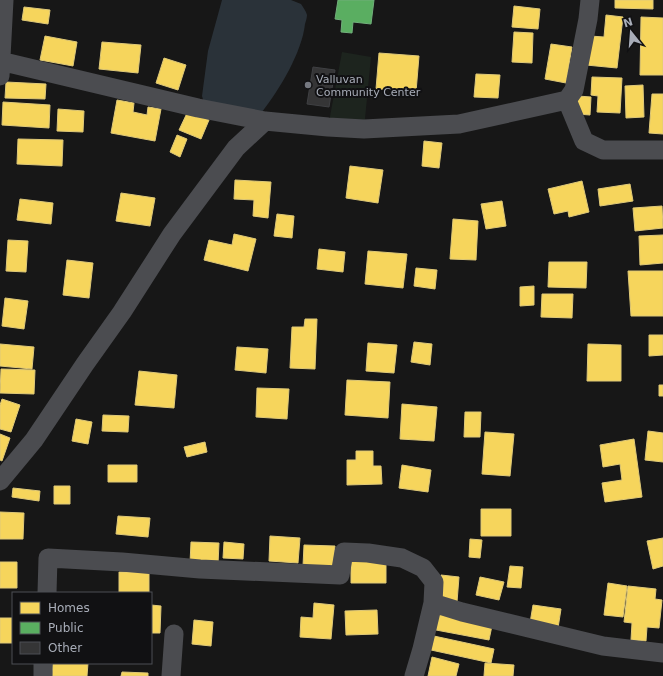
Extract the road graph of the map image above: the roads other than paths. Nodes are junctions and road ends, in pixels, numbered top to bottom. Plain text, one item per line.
1 (4, 0) edge
2 (590, 0) edge
3 (0, 66) edge
4 (567, 100) junction
5 (265, 121) junction
6 (663, 150) edge
7 (0, 481) edge
8 (46, 592) edge
9 (433, 603) junction
10 (174, 634) dead end
11 (663, 653) edge
12 (43, 664) edge
13 (43, 676) edge
14 (171, 676) edge
15 (414, 676) edge

1 - 3 street
2 - 4 street
3 - 5 street
4 - 5 street
4 - 6 street
5 - 7 street
8 - 9 street
9 - 11 street
9 - 15 street
10 - 14 street
12 - 13 street

